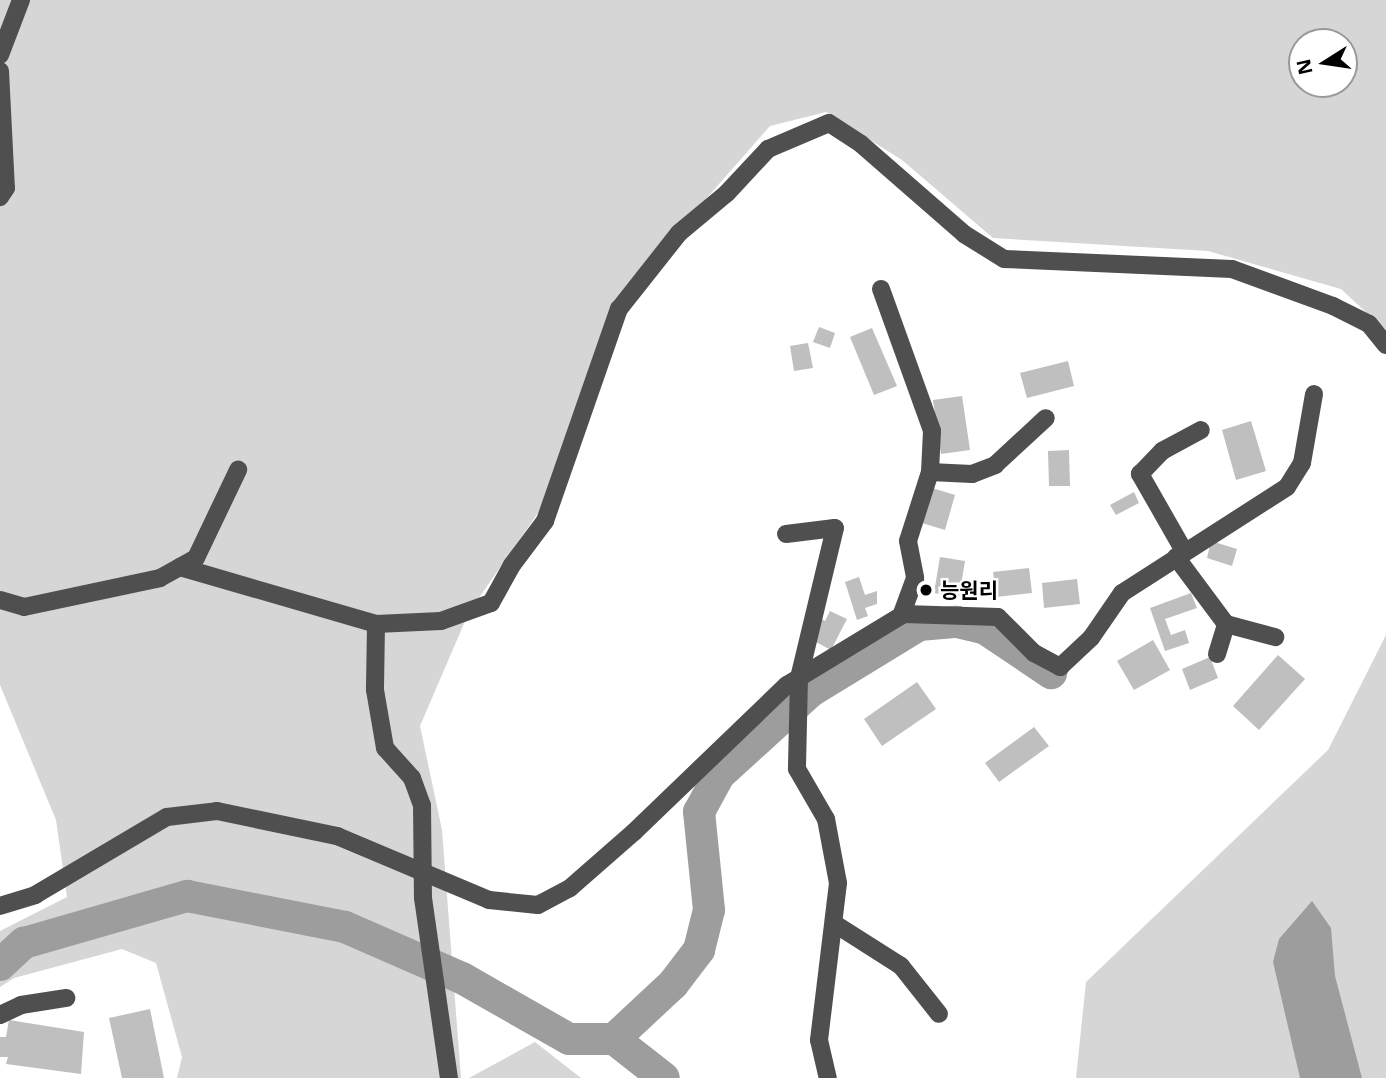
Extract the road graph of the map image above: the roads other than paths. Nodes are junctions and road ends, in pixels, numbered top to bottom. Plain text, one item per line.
1 (21, 0) edge
2 (0, 55) edge
3 (0, 72) edge
4 (0, 197) edge
5 (881, 289) dead end
6 (1386, 345) edge
7 (1314, 394) dead end
8 (1046, 418) dead end
9 (1201, 430) dead end
10 (238, 470) dead end
11 (930, 472) junction
12 (786, 534) dead end
13 (1180, 554) junction
14 (180, 567) junction
15 (0, 600) edge
16 (901, 616) junction
17 (376, 624) junction
18 (1226, 624) junction
19 (1275, 637) dead end
20 (1217, 654) dead end
21 (799, 678) junction
22 (0, 906) edge
23 (835, 924) junction
24 (66, 998) dead end
25 (939, 1014) dead end
26 (0, 1015) edge
27 (449, 1078) edge
28 (828, 1078) edge

1 - 2 street
3 - 4 street
5 - 11 street
6 - 17 street
7 - 13 street
8 - 11 street
9 - 13 street
10 - 14 street
11 - 16 street
12 - 21 street
13 - 16 street
13 - 18 street
14 - 15 street
14 - 17 street
16 - 21 street
17 - 27 street, bridge
18 - 19 street
18 - 20 street
21 - 22 street
21 - 23 street
23 - 25 street
23 - 28 street
24 - 26 street

